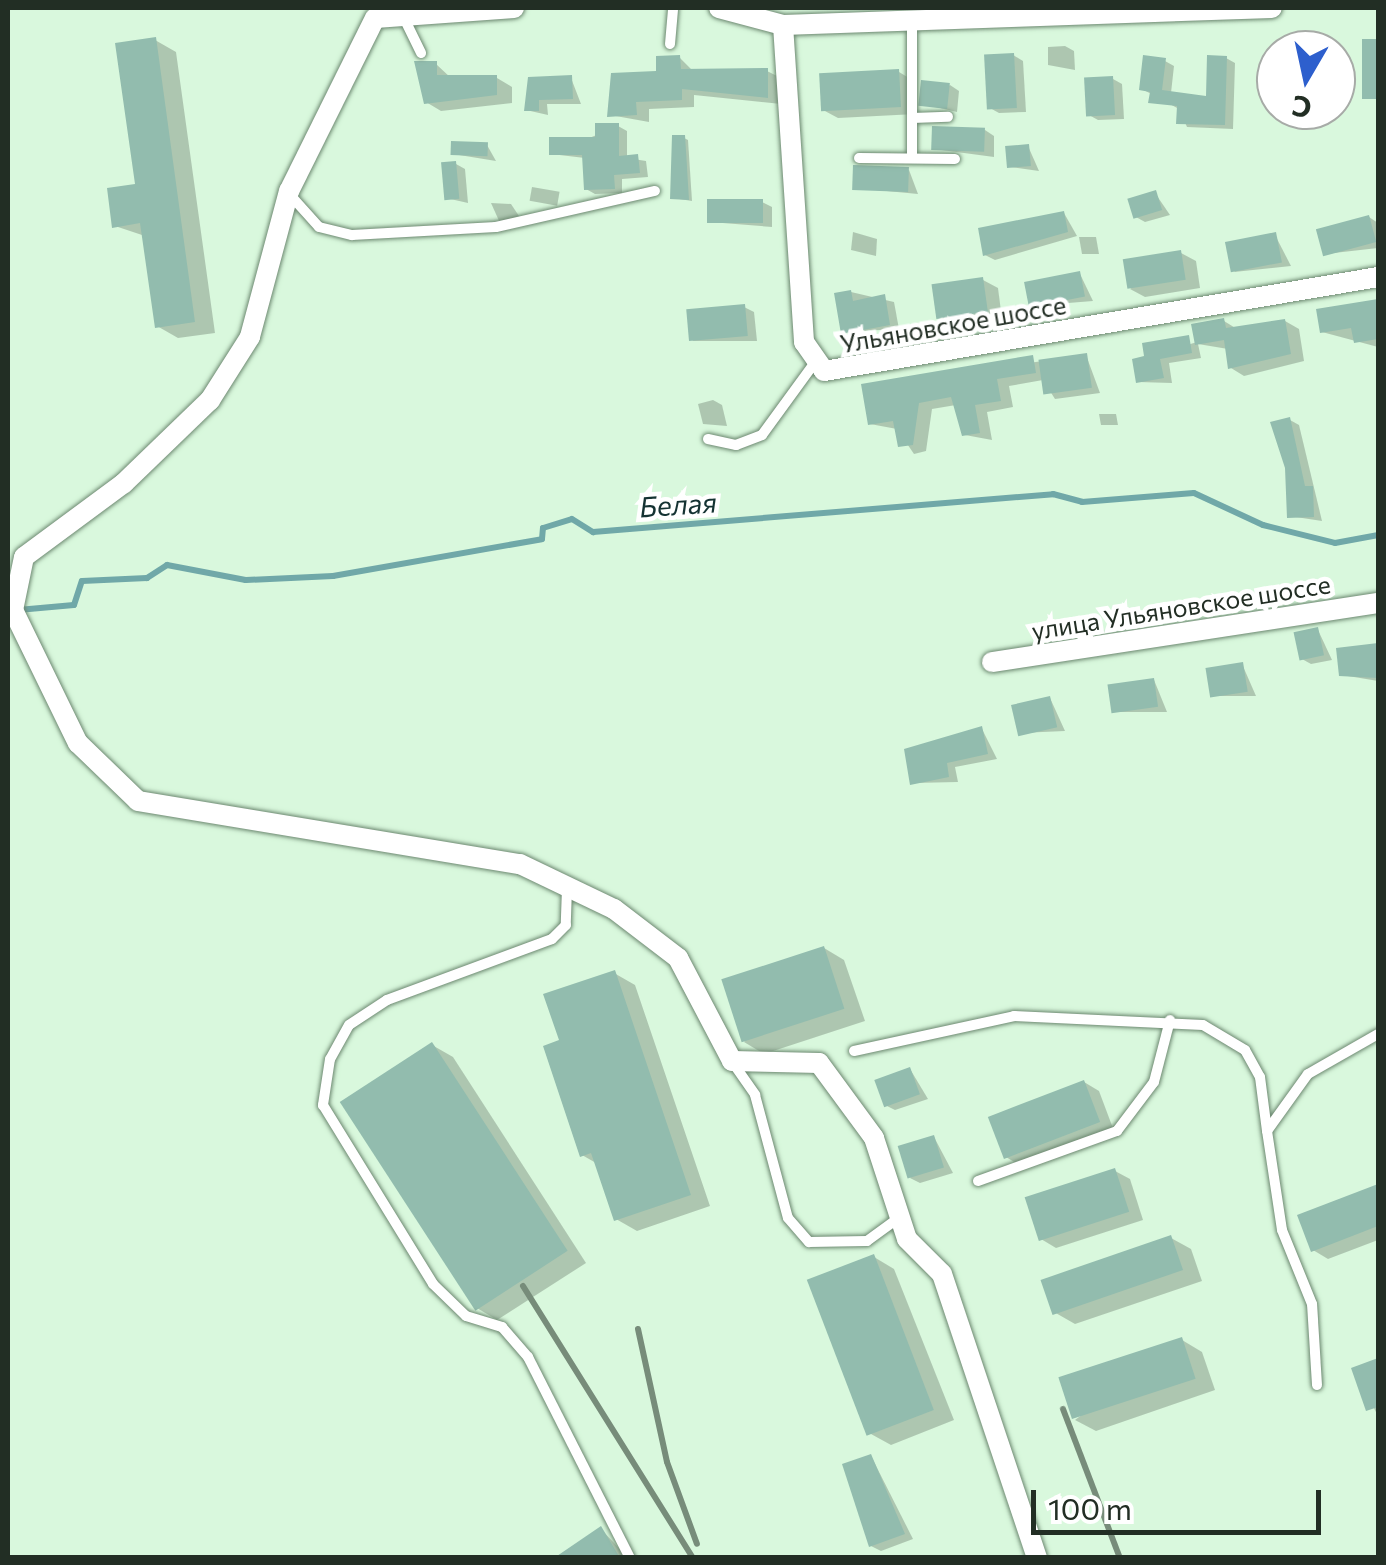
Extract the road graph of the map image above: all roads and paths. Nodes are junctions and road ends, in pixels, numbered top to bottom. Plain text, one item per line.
1 (514, 8) edge
2 (673, 8) edge
3 (719, 8) edge
4 (1272, 8) edge
5 (403, 16) junction
6 (912, 22) junction
7 (784, 25) junction
8 (670, 44) dead end
9 (421, 52) dead end
10 (948, 117) dead end
11 (912, 118) junction
12 (859, 158) dead end
13 (912, 158) junction
14 (955, 159) dead end
15 (289, 191) junction
16 (656, 191) dead end
17 (1378, 277) edge
18 (817, 360) junction
19 (708, 439) dead end
20 (1378, 603) edge
21 (992, 662) dead end
22 (566, 886) junction
23 (1170, 1020) junction
24 (1378, 1034) edge
25 (854, 1050) dead end
26 (732, 1061) junction
27 (1267, 1131) junction
28 (978, 1181) dead end
29 (900, 1217) junction
30 (1317, 1385) dead end
31 (630, 1558) edge
32 (1037, 1558) edge

1 - 5 street
2 - 8 lane
3 - 7 street
4 - 6 street
5 - 9 lane
5 - 15 street
6 - 7 street
6 - 11 lane
7 - 18 street, Ульяновское шоссе
10 - 11 lane
11 - 13 lane
12 - 13 lane
13 - 14 lane
15 - 16 lane
15 - 22 street
17 - 18 street, Ульяновское шоссе
18 - 19 lane
20 - 21 street, улица Ульяновское шоссе
22 - 26 street
22 - 31 lane
23 - 25 lane
23 - 27 lane
23 - 28 lane
24 - 27 lane
26 - 29 street
26 - 29 lane
27 - 30 lane
29 - 32 street

